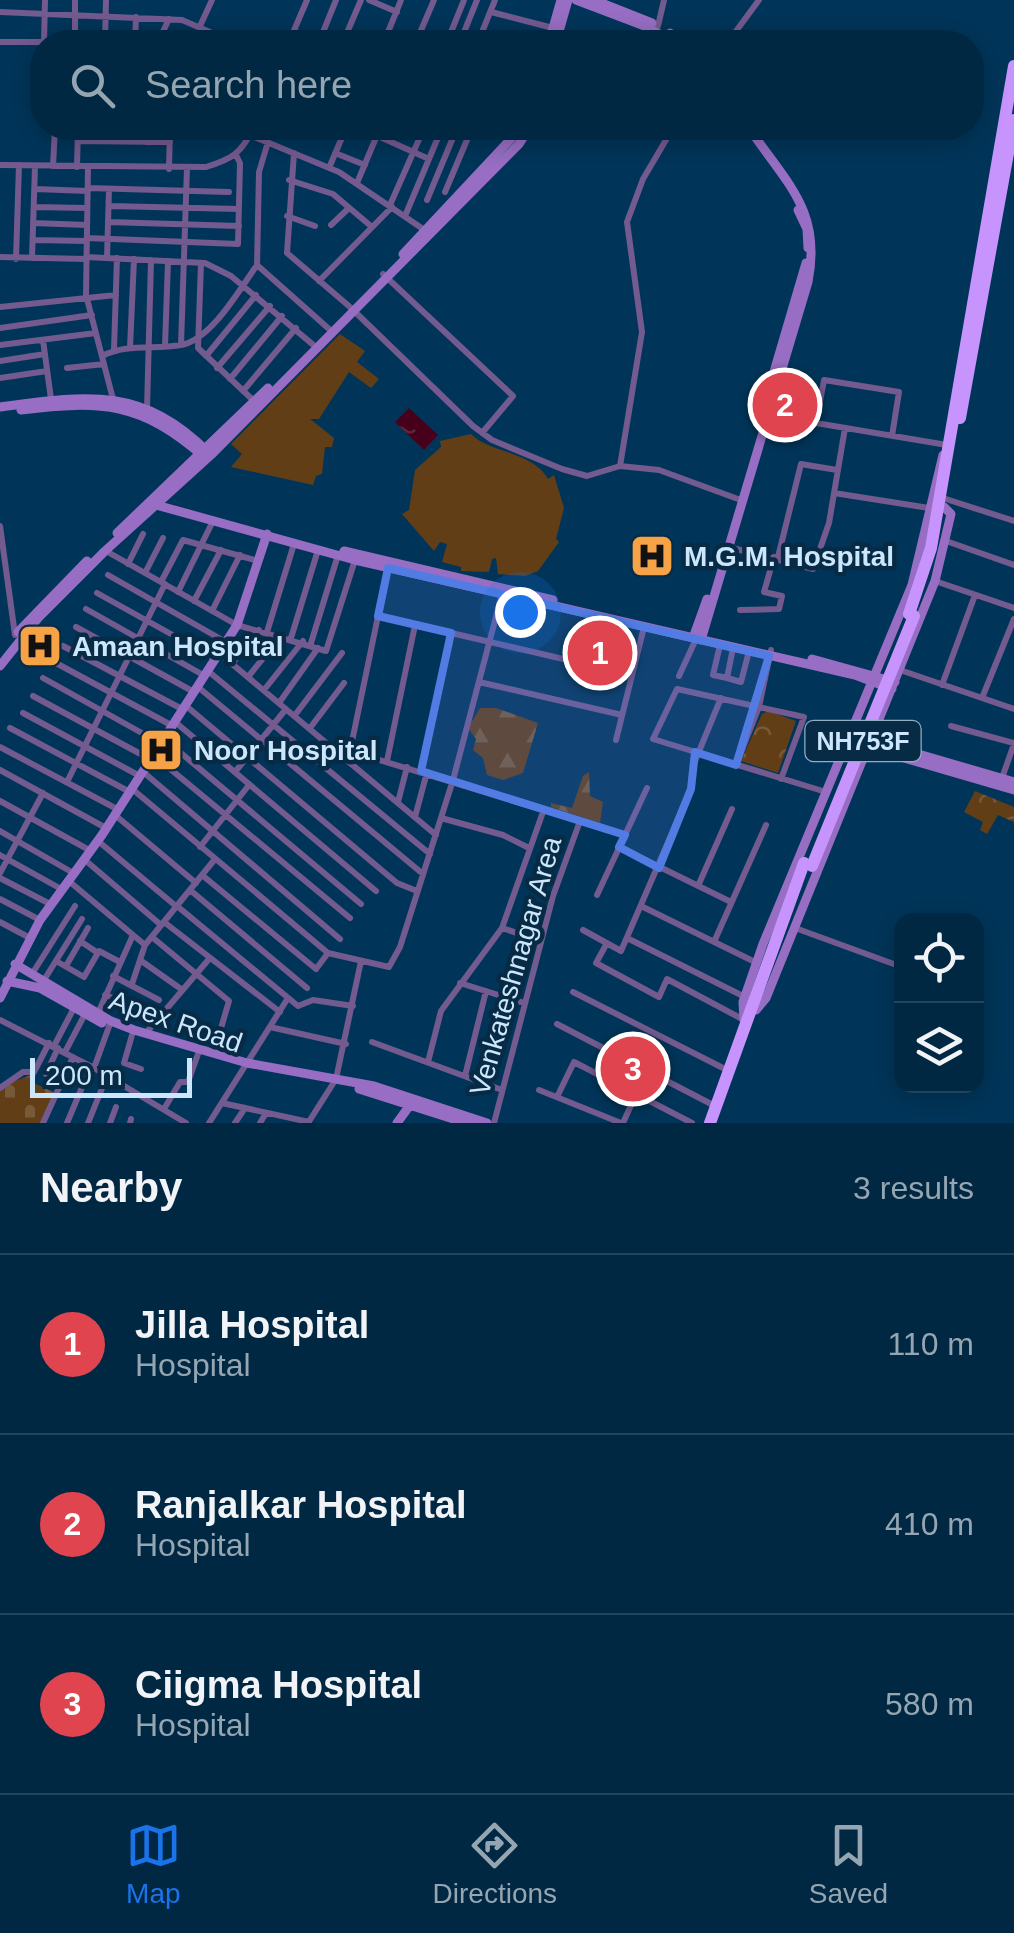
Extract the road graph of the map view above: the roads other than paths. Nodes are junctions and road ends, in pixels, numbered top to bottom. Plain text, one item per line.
1 (44, 0) edge
2 (75, 0) edge
3 (106, 0) edge
4 (212, 0) edge
5 (307, 0) edge
6 (336, 0) edge
7 (367, 0) edge
8 (401, 0) edge
9 (433, 0) edge
10 (464, 0) edge
11 (477, 0) edge
12 (495, 0) edge
13 (568, 0) edge
14 (594, 0) edge
15 (664, 0) edge
16 (759, 0) edge
17 (0, 12) edge
18 (396, 12) junction
19 (491, 12) junction
20 (44, 13) junction
21 (75, 14) junction
22 (105, 16) junction
23 (136, 17) junction
24 (169, 19) junction
25 (200, 26) junction
26 (658, 26) junction
27 (554, 28) joint
28 (44, 30) edge
29 (75, 30) edge
30 (105, 30) edge
31 (136, 30) edge
32 (164, 30) edge
33 (206, 30) edge
34 (294, 30) edge
35 (325, 30) edge
36 (351, 30) edge
37 (389, 30) edge
38 (421, 30) edge
39 (452, 30) edge
40 (465, 30) edge
41 (483, 30) edge
42 (557, 30) edge
43 (653, 30) edge
44 (665, 30) edge
45 (737, 30) edge
46 (0, 42) edge
47 (30, 42) edge
48 (1014, 66) edge
49 (1009, 120) edge
50 (54, 140) edge
51 (78, 140) joint
52 (245, 140) edge
53 (265, 140) edge
54 (341, 140) edge
55 (375, 140) edge
56 (394, 140) edge
57 (419, 140) edge
58 (437, 140) edge
59 (451, 140) edge
60 (467, 140) edge
61 (515, 140) edge
62 (665, 140) edge
63 (754, 140) edge
64 (101, 141) joint
65 (146, 142) joint
66 (170, 142) joint
67 (268, 142) junction
68 (414, 152) junction
69 (294, 153) junction
70 (335, 153) junction
71 (236, 154) junction
72 (428, 159) junction
73 (365, 164) junction
74 (0, 165) edge
75 (19, 165) junction
76 (35, 166) junction
77 (53, 166) junction
78 (77, 167) junction
79 (88, 167) junction
80 (187, 168) junction
81 (329, 168) junction
82 (170, 170) junction
83 (289, 180) junction
84 (357, 183) junction
85 (109, 188) junction
86 (34, 189) junction
87 (88, 189) junction
88 (186, 190) junction
89 (230, 192) dead end
90 (444, 192) dead end
91 (427, 200) dead end
92 (109, 206) junction
93 (391, 206) junction
94 (34, 207) junction
95 (88, 208) junction
96 (186, 208) junction
97 (349, 208) junction
98 (239, 210) junction
99 (288, 216) junction
100 (404, 216) junction
101 (108, 222) junction
102 (34, 223) junction
103 (87, 225) junction
104 (185, 225) junction
105 (239, 226) junction
106 (315, 226) dead end
107 (331, 226) dead end
108 (372, 228) junction
109 (428, 233) junction
110 (108, 238) junction
111 (33, 240) junction
112 (87, 240) junction
113 (184, 241) junction
114 (0, 257) edge
115 (16, 258) junction
116 (32, 258) junction
117 (86, 258) junction
118 (107, 258) junction
119 (117, 258) junction
120 (134, 259) junction
121 (152, 260) junction
122 (168, 261) junction
123 (184, 262) junction
124 (201, 263) junction
125 (257, 264) junction
126 (385, 276) junction
127 (320, 281) junction
128 (243, 284) junction
129 (86, 295) junction
130 (116, 295) junction
131 (256, 295) junction
132 (0, 306) edge
133 (270, 306) junction
134 (352, 308) junction
135 (92, 316) junction
136 (282, 316) junction
137 (0, 328) edge
138 (296, 328) junction
139 (329, 328) junction
140 (96, 333) junction
141 (42, 340) junction
142 (198, 340) junction
143 (181, 345) junction
144 (0, 346) edge
145 (165, 346) junction
146 (315, 346) junction
147 (147, 347) junction
148 (130, 348) junction
149 (114, 350) junction
150 (45, 354) junction
151 (206, 356) junction
152 (103, 360) junction
153 (0, 361) edge
154 (68, 368) dead end
155 (218, 368) junction
156 (47, 372) junction
157 (0, 378) edge
158 (230, 379) junction
159 (243, 391) junction
160 (113, 398) junction
161 (51, 399) junction
162 (257, 404) junction
163 (147, 408) junction
164 (0, 410) edge
165 (765, 414) junction
166 (816, 423) junction
167 (844, 428) junction
168 (482, 432) junction
169 (892, 436) junction
170 (947, 445) junction
171 (206, 455) junction
172 (620, 466) junction
173 (838, 470) junction
174 (834, 493) junction
175 (738, 498) junction
176 (155, 503) junction
177 (941, 507) junction
178 (212, 522) junction
179 (1014, 522) edge
180 (0, 526) edge
181 (143, 534) dead end
182 (267, 534) junction
183 (163, 538) dead end
184 (946, 541) junction
185 (294, 544) junction
186 (203, 545) junction
187 (728, 547) junction
188 (221, 550) junction
189 (318, 550) junction
190 (105, 551) junction
191 (240, 555) junction
192 (338, 556) junction
193 (776, 557) junction
194 (258, 560) junction
195 (355, 560) junction
196 (128, 564) junction
197 (1014, 565) edge
198 (388, 568) junction
199 (3, 570) edge
200 (145, 573) junction
201 (108, 575) dead end
202 (935, 582) junction
203 (163, 584) junction
204 (502, 591) junction
205 (178, 592) junction
206 (97, 593) dead end
207 (975, 595) junction
208 (4, 601) edge
209 (194, 601) junction
210 (156, 602) junction
211 (1014, 608) edge
212 (86, 609) dead end
213 (740, 610) dead end
214 (212, 611) junction
215 (378, 616) junction
216 (1014, 618) edge
217 (147, 620) junction
218 (237, 625) junction
219 (414, 625) junction
220 (76, 627) dead end
221 (644, 627) junction
222 (263, 631) junction
223 (451, 633) junction
224 (15, 635) junction
225 (280, 636) junction
226 (139, 637) junction
227 (697, 637) junction
228 (292, 638) junction
229 (226, 642) junction
230 (489, 642) junction
231 (310, 644) junction
232 (720, 644) junction
233 (64, 646) dead end
234 (733, 648) junction
235 (749, 651) junction
236 (0, 653) edge
237 (342, 653) dead end
238 (770, 653) junction
239 (130, 655) junction
240 (217, 656) junction
241 (54, 662) dead end
242 (232, 664) junction
243 (0, 665) edge
244 (900, 670) junction
245 (206, 674) junction
246 (120, 675) junction
247 (632, 675) junction
248 (679, 676) dead end
249 (248, 677) junction
250 (874, 677) junction
251 (43, 678) dead end
252 (727, 678) junction
253 (479, 682) junction
254 (344, 683) dead end
255 (942, 684) junction
256 (894, 685) junction
257 (196, 690) junction
258 (264, 690) junction
259 (111, 693) junction
260 (34, 696) dead end
261 (721, 698) junction
262 (982, 698) junction
263 (283, 706) junction
264 (759, 706) junction
265 (184, 707) junction
266 (1014, 709) edge
267 (102, 711) junction
268 (23, 713) dead end
269 (295, 715) junction
270 (622, 715) junction
271 (172, 723) junction
272 (274, 724) junction
273 (951, 726) dead end
274 (10, 728) dead end
275 (94, 728) junction
276 (310, 728) junction
277 (849, 737) junction
278 (160, 740) junction
279 (262, 740) junction
280 (616, 740) dead end
281 (1014, 743) edge
282 (870, 744) junction
283 (85, 746) junction
284 (0, 747) edge
285 (699, 753) junction
286 (150, 756) junction
287 (248, 756) junction
288 (387, 761) junction
289 (76, 764) junction
290 (736, 765) junction
291 (407, 767) junction
292 (0, 770) edge
293 (140, 772) junction
294 (235, 772) junction
295 (424, 772) junction
296 (781, 778) junction
297 (1002, 778) junction
298 (453, 780) junction
299 (66, 782) junction
300 (1014, 782) edge
301 (249, 784) junction
302 (647, 788) dead end
303 (129, 789) junction
304 (1014, 790) edge
305 (826, 792) junction
306 (43, 794) junction
307 (238, 799) junction
308 (0, 801) edge
309 (398, 802) junction
310 (544, 809) junction
311 (732, 809) dead end
312 (116, 812) junction
313 (225, 816) junction
314 (415, 817) junction
315 (30, 818) junction
316 (441, 818) junction
317 (580, 821) junction
318 (766, 826) dead end
319 (106, 828) junction
320 (213, 830) junction
321 (0, 831) edge
322 (436, 835) junction
323 (624, 835) junction
324 (17, 841) junction
325 (98, 841) junction
326 (200, 847) junction
327 (619, 847) junction
328 (529, 848) junction
329 (91, 850) junction
330 (430, 854) junction
331 (4, 857) edge
332 (215, 859) junction
333 (85, 860) junction
334 (659, 868) junction
335 (423, 874) junction
336 (0, 875) edge
337 (202, 875) junction
338 (70, 882) junction
339 (193, 886) junction
340 (698, 886) junction
341 (376, 891) dead end
342 (416, 891) junction
343 (596, 895) dead end
344 (0, 899) edge
345 (731, 902) junction
346 (361, 904) dead end
347 (52, 905) junction
348 (76, 906) dead end
349 (177, 906) junction
350 (642, 906) junction
351 (82, 918) dead end
352 (350, 918) dead end
353 (40, 920) junction
354 (0, 922) edge
355 (163, 924) junction
356 (88, 928) dead end
357 (502, 928) junction
358 (794, 928) junction
359 (583, 930) dead end
360 (133, 935) junction
361 (30, 937) junction
362 (152, 937) junction
363 (340, 938) dead end
364 (626, 938) junction
365 (80, 941) junction
366 (541, 941) junction
367 (714, 942) junction
368 (606, 944) junction
369 (146, 945) junction
370 (50, 946) junction
371 (98, 953) junction
372 (328, 953) junction
373 (208, 959) junction
374 (56, 960) junction
375 (140, 960) junction
376 (118, 961) junction
377 (361, 961) junction
378 (757, 962) junction
379 (16, 964) junction
380 (894, 964) edge
381 (66, 966) junction
382 (32, 974) junction
383 (112, 976) junction
384 (195, 976) junction
385 (44, 980) junction
386 (8, 982) junction
387 (460, 983) junction
388 (132, 984) junction
389 (181, 988) junction
390 (306, 988) dead end
391 (486, 991) junction
392 (573, 992) dead end
393 (105, 994) junction
394 (0, 998) edge
395 (288, 998) junction
396 (159, 1000) dead end
397 (753, 1001) junction
398 (524, 1003) junction
399 (74, 1006) junction
400 (354, 1006) junction
401 (138, 1007) dead end
402 (280, 1012) junction
403 (85, 1013) junction
404 (98, 1013) junction
405 (0, 1020) edge
406 (744, 1020) junction
407 (110, 1023) junction
408 (558, 1024) dead end
409 (270, 1027) junction
410 (146, 1033) junction
411 (132, 1034) junction
412 (372, 1042) dead end
413 (346, 1044) junction
414 (60, 1049) junction
415 (214, 1052) junction
416 (198, 1054) junction
417 (428, 1062) junction
418 (246, 1065) junction
419 (93, 1067) junction
420 (140, 1070) dead end
421 (728, 1071) junction
422 (46, 1074) dead end
423 (107, 1076) junction
424 (465, 1076) junction
425 (340, 1083) junction
426 (0, 1088) edge
427 (502, 1090) junction
428 (539, 1090) dead end
429 (636, 1094) junction
430 (557, 1098) junction
431 (413, 1101) junction
432 (222, 1103) junction
433 (716, 1106) junction
434 (116, 1108) dead end
435 (244, 1108) junction
436 (164, 1110) junction
437 (266, 1113) junction
438 (309, 1122) edge
439 (43, 1123) edge
440 (67, 1123) edge
441 (88, 1123) edge
442 (110, 1123) edge
443 (186, 1123) edge
444 (209, 1123) edge
445 (235, 1123) edge
446 (260, 1123) edge
447 (397, 1123) edge
448 (466, 1123) edge
449 (490, 1123) edge
450 (622, 1123) edge
451 (692, 1123) edge
452 (710, 1123) edge
453 (718, 1123) edge

1 - 20 street
2 - 21 street
3 - 22 street
4 - 25 street
5 - 34 street
6 - 35 street
7 - 18 street
7 - 36 street
8 - 18 street
9 - 38 street
10 - 39 street
11 - 40 street
12 - 19 street
13 - 27 street
13 - 42 street
13 - 43 street
14 - 26 street
15 - 26 street
16 - 45 street
17 - 20 street
18 - 37 street
19 - 27 street
19 - 41 street
20 - 21 street
20 - 28 street
21 - 22 street
21 - 29 street
22 - 23 street
22 - 30 street
23 - 24 street
23 - 31 street
24 - 25 street
24 - 32 street
25 - 33 street
26 - 44 street
46 - 47 street
48 - 49 highway, NH753F
49 - 170 highway, NH753F
49 - 177 highway, NH753F
50 - 77 street
51 - 64 street
51 - 78 street
52 - 71 street
53 - 67 street
54 - 70 street
55 - 73 street
56 - 68 street
57 - 68 street
58 - 72 street
59 - 91 street
60 - 90 street
61 - 109 street
62 - 172 street
63 - 165 street
64 - 65 street
65 - 66 street
66 - 82 street
67 - 69 street
67 - 125 street
68 - 72 street
68 - 93 street
69 - 81 street
69 - 83 street
70 - 73 street
70 - 81 street
71 - 80 street
71 - 98 street
72 - 100 street
73 - 84 street
74 - 75 street
75 - 76 street
75 - 115 street
76 - 77 street
76 - 86 street
77 - 78 street
78 - 79 street
79 - 82 street
79 - 87 street
80 - 82 street
80 - 88 street
81 - 84 street
83 - 97 street
83 - 99 street
84 - 93 street
85 - 87 street
85 - 88 street
85 - 92 street
86 - 87 street
86 - 94 street
87 - 95 street
88 - 89 street
88 - 96 street
92 - 96 street
92 - 101 street
93 - 100 street
93 - 108 street
94 - 95 street
94 - 102 street
95 - 103 street
96 - 98 street
96 - 104 street
97 - 107 street
97 - 108 street
98 - 105 street
99 - 106 street
99 - 127 street
100 - 109 street
101 - 104 street
101 - 110 street
102 - 103 street
102 - 111 street
103 - 112 street
104 - 105 street
104 - 113 street
105 - 113 street
108 - 127 street
109 - 126 street
110 - 112 street
110 - 113 street
110 - 118 street
111 - 112 street
111 - 116 street
112 - 117 street
113 - 123 street
114 - 115 street
115 - 116 street
116 - 117 street
117 - 118 street
117 - 129 street
118 - 119 street
119 - 120 street
119 - 130 street
120 - 121 street
120 - 148 street
121 - 122 street
121 - 147 street
122 - 123 street
122 - 145 street
123 - 124 street
123 - 143 street
124 - 128 street
124 - 142 street
125 - 128 street
125 - 139 street
126 - 134 street
126 - 168 street
127 - 134 street
128 - 131 street
128 - 142 street
129 - 130 street
129 - 132 street
129 - 135 street
130 - 149 street
131 - 133 street
131 - 151 street
133 - 136 street
133 - 155 street
134 - 139 street
134 - 146 street
134 - 168 street
135 - 137 street
135 - 140 street
136 - 138 street
136 - 158 street
138 - 146 street
138 - 159 street
139 - 146 street
140 - 141 street
140 - 152 street
141 - 144 street
141 - 150 street
142 - 143 street
142 - 151 street
143 - 145 street
145 - 147 street
146 - 162 street
147 - 148 street
147 - 163 street
148 - 149 street
149 - 152 street
150 - 153 street
150 - 156 street
151 - 155 street
152 - 154 street
152 - 160 street
155 - 158 street
156 - 157 street
156 - 161 street
158 - 159 street
159 - 162 street
160 - 161 street
160 - 163 street
161 - 164 street
162 - 171 street
163 - 171 street
164 - 171 street
165 - 166 street
165 - 175 street
165 - 187 street
166 - 167 street
166 - 169 street
167 - 169 street
167 - 173 street
168 - 172 street
169 - 170 street
170 - 177 street
170 - 397 highway, NH753F, bridge
171 - 176 street
172 - 175 street
173 - 174 street
173 - 193 street
174 - 177 street
174 - 193 street
175 - 227 street
176 - 178 street
176 - 182 street
176 - 190 street
176 - 224 street
177 - 179 street
177 - 184 street
177 - 250 street
177 - 397 highway, NH753F, bridge
178 - 182 street
178 - 186 street
180 - 199 street
181 - 196 street
182 - 185 street
182 - 194 street
182 - 204 street
183 - 200 street
184 - 197 street
184 - 202 street
185 - 189 street
185 - 222 street
186 - 188 street
186 - 203 street
186 - 205 street
187 - 193 street
187 - 227 street
188 - 191 street
188 - 209 street
189 - 192 street
189 - 228 street
190 - 196 street
190 - 243 street
191 - 194 street
191 - 214 street
192 - 195 street
192 - 231 street
193 - 213 street
194 - 218 street
195 - 198 street
195 - 231 street
196 - 200 street
198 - 204 street
198 - 215 street
199 - 208 street
200 - 203 street
201 - 210 street
202 - 207 street
202 - 244 street
203 - 205 street
203 - 210 street
204 - 221 street
204 - 227 street
204 - 230 street
205 - 209 street
206 - 217 street
207 - 211 street
207 - 255 street
208 - 224 street
209 - 214 street
210 - 217 street
210 - 229 street
212 - 226 street
214 - 218 street
215 - 219 street
215 - 288 street
216 - 262 street
217 - 226 street
217 - 240 street
218 - 222 street
218 - 229 street
219 - 223 street
219 - 288 street
220 - 239 street
221 - 227 street
221 - 247 street
222 - 225 street
222 - 242 street
223 - 230 street
223 - 295 street
224 - 236 street
225 - 228 street
225 - 249 street
226 - 239 street
226 - 245 street
227 - 232 street
227 - 238 street
227 - 248 street
228 - 231 street
229 - 240 street
230 - 247 street
230 - 253 street
231 - 258 street
231 - 263 street
232 - 234 street
232 - 252 street
233 - 246 street
234 - 235 street
234 - 252 street
235 - 238 street
235 - 252 street
237 - 269 street
238 - 250 street
238 - 264 street
239 - 246 street
239 - 257 street
240 - 242 street
240 - 245 street
241 - 259 street
242 - 249 street
244 - 255 street
244 - 256 street
245 - 257 street
245 - 272 street
246 - 259 street
246 - 265 street
247 - 270 street
249 - 258 street
250 - 256 street
250 - 277 street
251 - 267 street
253 - 270 street
253 - 298 street
254 - 276 street
255 - 262 street
256 - 282 street
257 - 265 street
257 - 279 street
258 - 263 street
259 - 267 street
259 - 271 street
260 - 275 street
261 - 264 street
261 - 285 street
261 - 285 street
262 - 266 street
263 - 269 street
263 - 272 street
264 - 290 street
264 - 296 street
265 - 271 street
265 - 287 street
267 - 275 street
267 - 278 street
268 - 283 street
269 - 276 street
270 - 280 street
271 - 278 street
271 - 294 street
272 - 279 street
272 - 330 street
273 - 281 street
274 - 289 street
275 - 283 street
275 - 286 street
276 - 309 street
277 - 282 street
277 - 305 street
278 - 286 street
278 - 307 street
279 - 287 street
279 - 335 street
281 - 297 street
282 - 297 street
282 - 304 street
282 - 358 street
283 - 289 street
283 - 293 street
284 - 299 street
285 - 290 street
285 - 334 street
286 - 293 street
286 - 313 street
287 - 294 street
287 - 342 street
288 - 291 street
289 - 299 street
289 - 303 street
290 - 296 street
291 - 295 street
291 - 309 street
292 - 306 street
293 - 303 street
293 - 320 street
294 - 301 street
295 - 298 street
295 - 314 street
296 - 305 street
297 - 300 street
298 - 310 street
298 - 316 street
299 - 312 street
301 - 307 street
301 - 341 street
302 - 323 street
303 - 312 street
303 - 326 street
305 - 378 street
306 - 315 street
306 - 319 street
307 - 313 street
307 - 346 street
308 - 315 street
309 - 314 street
310 - 317 street
310 - 328 street
311 - 340 street
312 - 319 street
312 - 339 street
313 - 320 street
313 - 352 street
314 - 322 street
315 - 324 street
315 - 329 street
316 - 322 street
316 - 328 street
317 - 323 street
317 - 366 street, Venkateshnagar Area
318 - 345 street
319 - 325 street
320 - 326 street
320 - 363 street
321 - 324 street
322 - 330 street
323 - 327 street
324 - 331 street
324 - 338 street
325 - 329 street
325 - 349 street
326 - 332 street
327 - 334 street
327 - 343 street
328 - 357 street
329 - 333 street
330 - 335 street
331 - 336 street
331 - 338 street
332 - 337 street
332 - 372 street
333 - 338 street
333 - 355 street
334 - 340 street
334 - 350 street
335 - 342 street
336 - 347 street
337 - 339 street
337 - 372 street
338 - 347 street
338 - 360 street
339 - 349 street
339 - 390 street
340 - 345 street
342 - 377 street
344 - 353 street
345 - 367 street
347 - 353 street
348 - 370 street
349 - 355 street
349 - 395 street
350 - 364 street
350 - 367 street
351 - 374 street
353 - 361 street
354 - 361 street
355 - 362 street
355 - 373 street
356 - 365 street
357 - 366 street
357 - 387 street
358 - 380 street
358 - 397 street
359 - 368 street
360 - 369 street
360 - 376 street
361 - 370 street
361 - 379 street
362 - 369 street
362 - 384 street
364 - 368 street
364 - 397 street
365 - 371 street
365 - 381 street
366 - 398 street, Venkateshnagar Area
367 - 378 street
368 - 406 street
369 - 375 street
370 - 382 street
371 - 376 street
371 - 381 street
372 - 377 street
373 - 384 street
373 - 402 street
374 - 381 street
374 - 385 street
375 - 388 street
375 - 389 street
376 - 383 street
377 - 400 street
378 - 397 street
379 - 382 street, Apex Road
379 - 386 street
382 - 385 street, Apex Road
383 - 388 street
383 - 393 street
384 - 389 street
384 - 415 street
385 - 404 street, Apex Road
386 - 394 street
386 - 399 street, Apex Road
387 - 391 street
387 - 417 street
388 - 396 street
389 - 410 street
391 - 398 street
391 - 424 street
392 - 421 street
393 - 401 street
393 - 404 street
395 - 400 street
395 - 402 street
397 - 406 highway, NH753F
397 - 453 highway, NH753F
398 - 427 street, Venkateshnagar Area
399 - 403 street, Apex Road
399 - 414 street
400 - 413 street
402 - 409 street
403 - 407 street, Apex Road
403 - 414 street
404 - 407 street, Apex Road
405 - 414 street
406 - 421 highway, NH753F
407 - 410 street, Apex Road
407 - 411 street, Apex Road
407 - 419 street
408 - 433 street
409 - 413 street
409 - 418 street
410 - 415 street, Apex Road
411 - 416 street, Apex Road
411 - 420 street
412 - 417 street
413 - 425 street
414 - 419 street
414 - 422 street
414 - 426 street
414 - 439 street
415 - 418 street, Apex Road
416 - 418 street, Apex Road
416 - 436 street
417 - 424 street
418 - 425 street, Apex Road
418 - 432 street
419 - 423 street
419 - 440 street
421 - 433 highway, NH753F
423 - 436 street
423 - 441 street
424 - 427 street
425 - 431 street, Apex Road
425 - 438 street
427 - 449 street, Venkateshnagar Area
428 - 430 street
429 - 430 street
429 - 450 street
429 - 451 street
430 - 450 street
431 - 447 street
431 - 448 street
431 - 449 street
432 - 435 street
432 - 444 street
433 - 452 highway, NH753F
434 - 442 street
435 - 437 street
435 - 445 street
436 - 443 street
437 - 438 street
437 - 446 street

